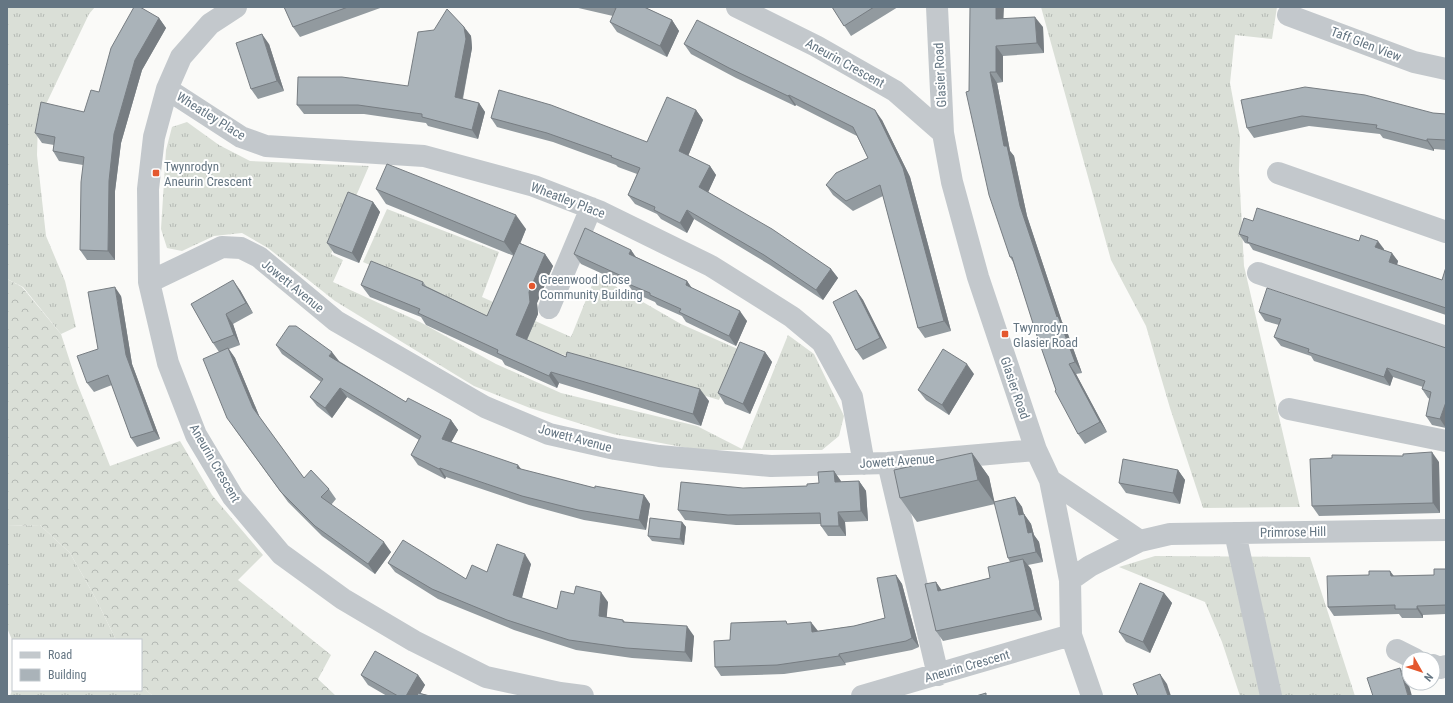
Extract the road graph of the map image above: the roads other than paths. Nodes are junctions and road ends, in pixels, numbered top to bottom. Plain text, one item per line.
1 (236, 7) edge
2 (737, 7) edge
3 (937, 7) edge
4 (1288, 15) dead end
5 (1446, 69) edge
6 (167, 89) junction
7 (943, 133) junction
8 (1278, 173) dead end
9 (590, 208) junction
10 (1446, 232) edge
11 (1258, 273) dead end
12 (149, 282) junction
13 (549, 308) dead end
14 (1446, 337) edge
15 (1289, 410) dead end
16 (1446, 441) edge
17 (1036, 450) junction
18 (888, 463) junction
19 (864, 464) junction
20 (1050, 480) junction
21 (1446, 530) edge
22 (1235, 533) junction
23 (1140, 541) junction
24 (1070, 580) junction
25 (1071, 635) junction
26 (938, 675) junction
27 (583, 696) edge
28 (862, 696) edge
29 (1092, 696) edge
30 (1271, 696) edge

1 - 6 street, Aneurin Crescent
2 - 7 street, Aneurin Crescent
3 - 7 street, Glasier Road
4 - 5 street, Taff Glen View
6 - 9 street, Wheatley Place
6 - 12 street, Aneurin Crescent
7 - 17 street, Glasier Road
8 - 10 street
9 - 13 street
9 - 19 street, Wheatley Place
11 - 14 street
12 - 19 street, Jowett Avenue
12 - 27 street, Aneurin Crescent
15 - 16 street
17 - 18 street, Jowett Avenue
17 - 20 street, Glasier Road
18 - 19 street, Jowett Avenue
18 - 26 street
20 - 23 street
20 - 24 street, Glasier Road
21 - 22 street, Primrose Hill
22 - 23 street, Primrose Hill
22 - 30 street
23 - 24 street, Primrose Hill
24 - 25 street, Glasier Road
25 - 26 street, Aneurin Crescent
25 - 29 street, Glasier Road
26 - 28 street, Aneurin Crescent

